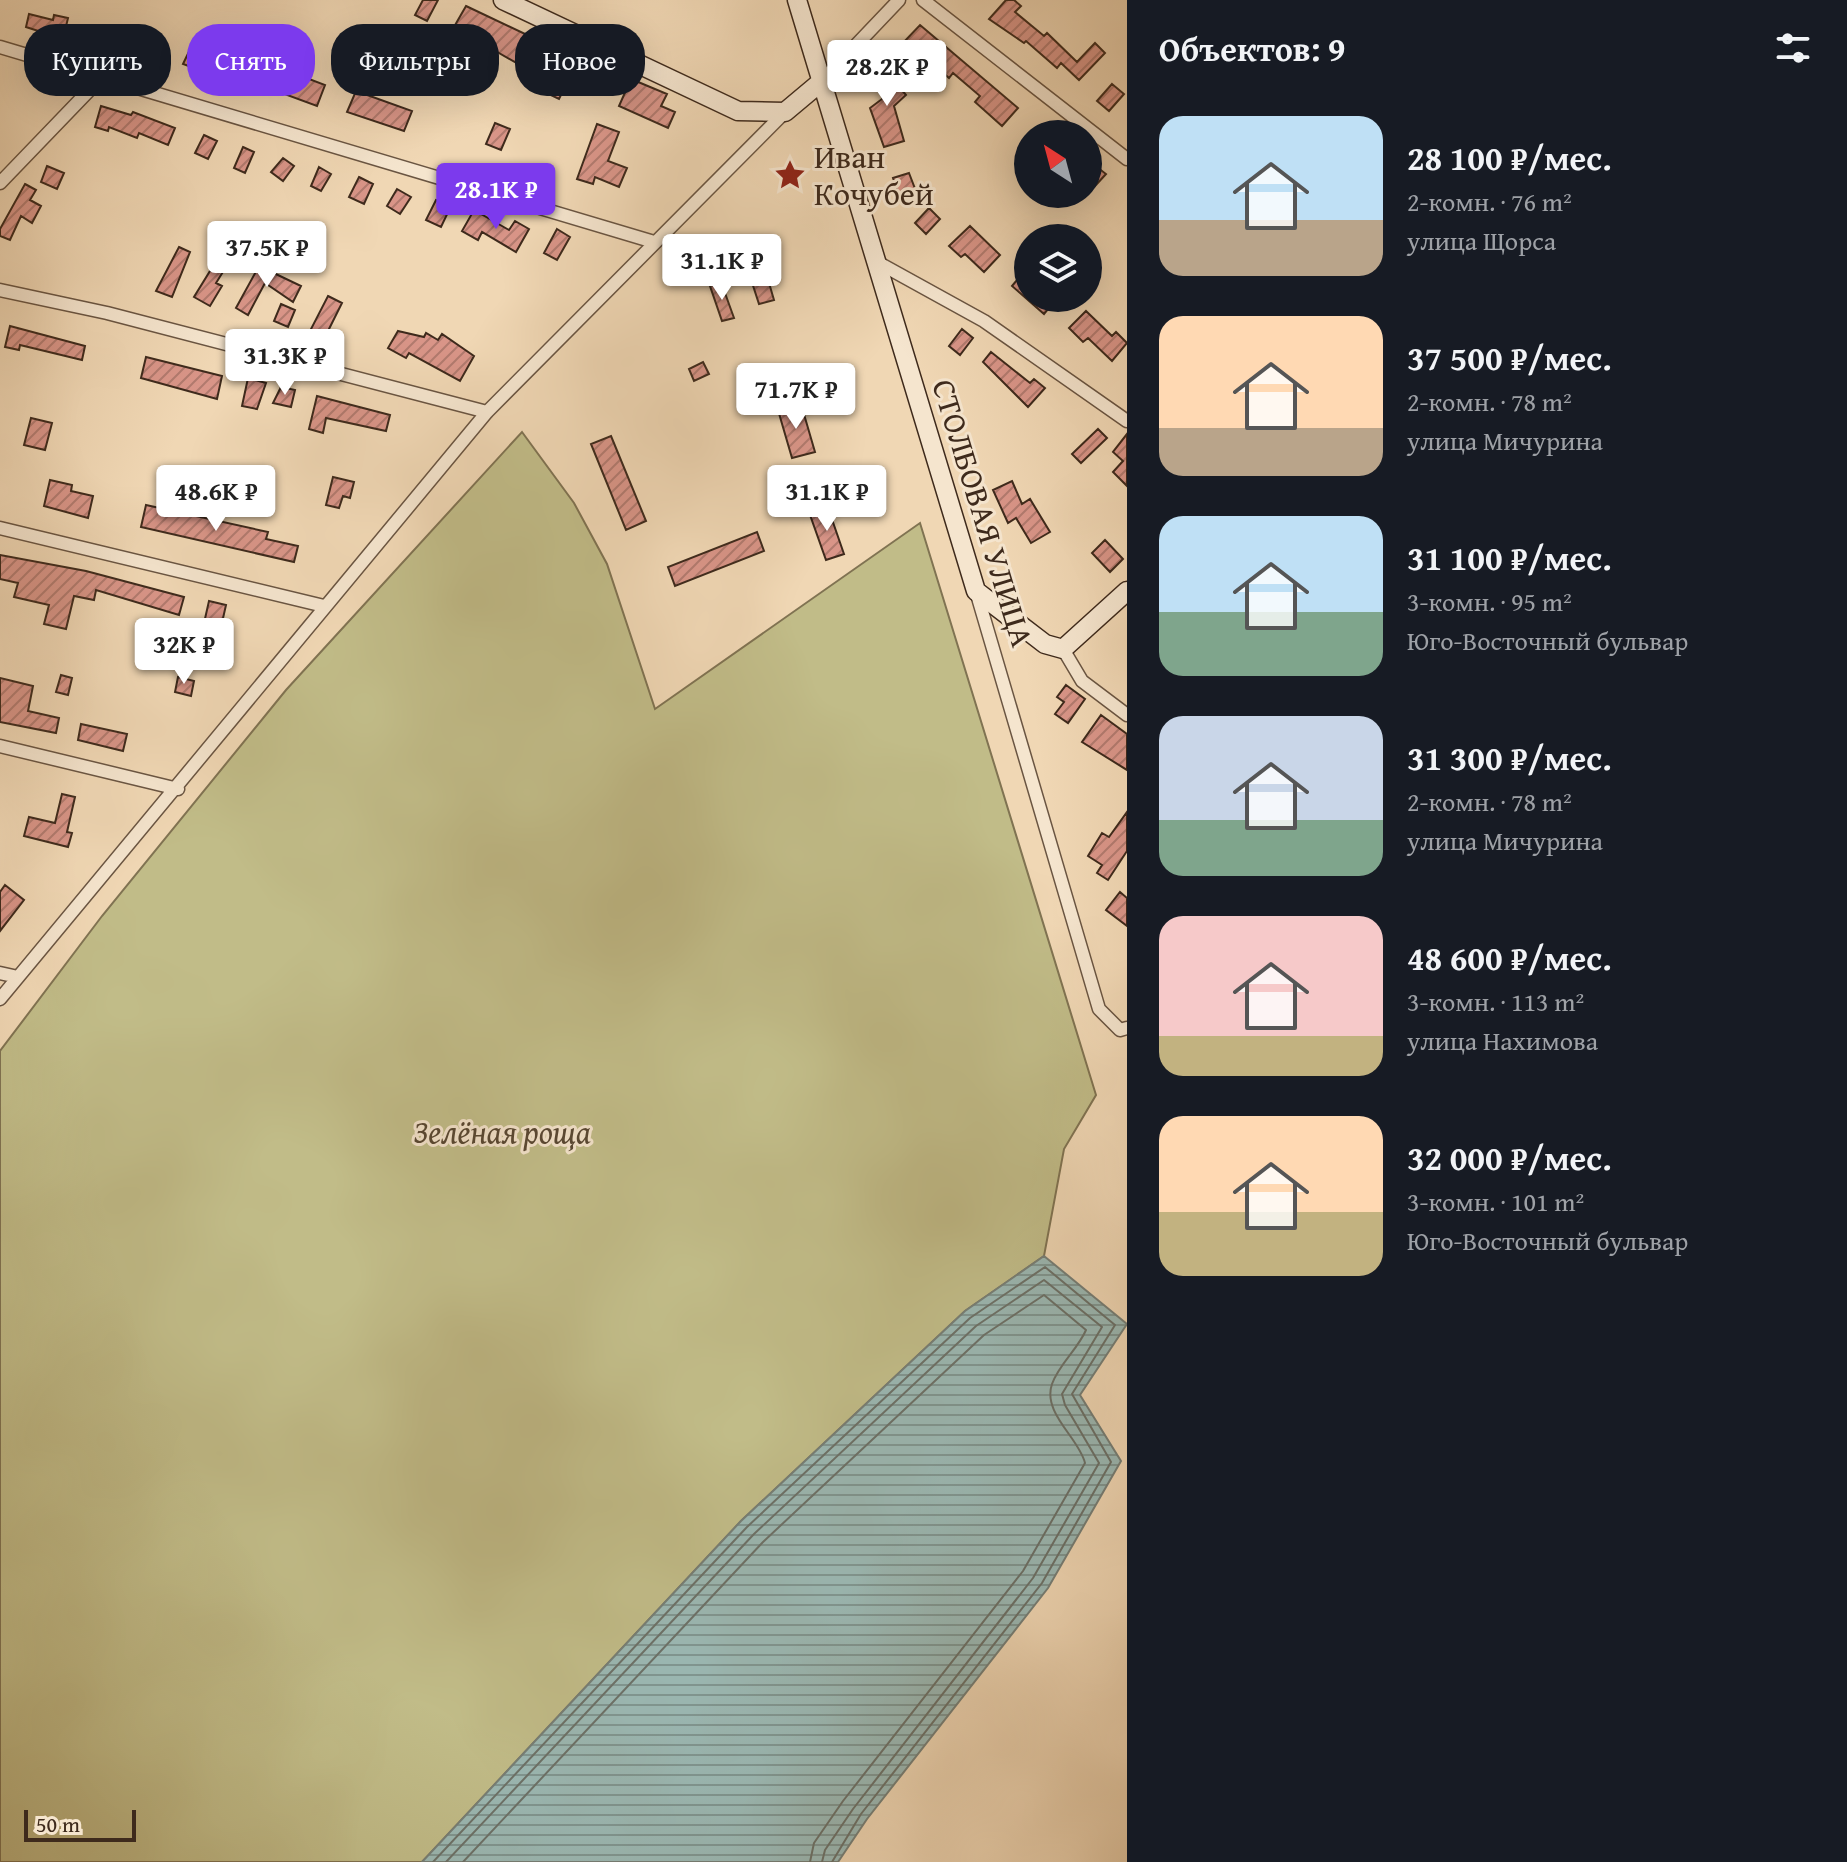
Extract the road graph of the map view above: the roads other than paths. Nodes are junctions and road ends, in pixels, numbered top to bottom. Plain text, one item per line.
1 (503, 0) edge
2 (797, 0) edge
3 (899, 0) edge
4 (923, 0) edge
5 (0, 47) edge
6 (24, 54) edge
7 (822, 81) junction
8 (84, 96) edge
9 (169, 96) edge
10 (785, 112) junction
11 (1127, 159) edge
12 (0, 183) edge
13 (654, 242) junction
14 (877, 262) junction
15 (0, 290) edge
16 (487, 412) junction
17 (1127, 421) edge
18 (0, 528) edge
19 (976, 591) junction
20 (1127, 591) edge
21 (324, 606) junction
22 (1063, 649) junction
23 (1127, 715) edge
24 (0, 746) edge
25 (178, 789) junction
26 (0, 973) edge
27 (18, 977) junction
28 (0, 999) edge
29 (1127, 1028) edge

1 - 10 street
2 - 7 street, СТОЛБОВАЯ УЛИЦА
3 - 7 street
4 - 11 street
5 - 6 street
7 - 10 street
7 - 14 street, СТОЛБОВАЯ УЛИЦА
8 - 12 street
9 - 13 street
10 - 13 street
13 - 16 street
14 - 17 street
14 - 19 street, СТОЛБОВАЯ УЛИЦА
15 - 16 street
16 - 21 street
18 - 21 street
19 - 22 street
19 - 29 street, СТОЛБОВАЯ УЛИЦА
20 - 22 street
21 - 25 street
22 - 23 street, СТОЛБОВАЯ УЛИЦА
24 - 25 street
25 - 27 street
26 - 27 street
27 - 28 street

